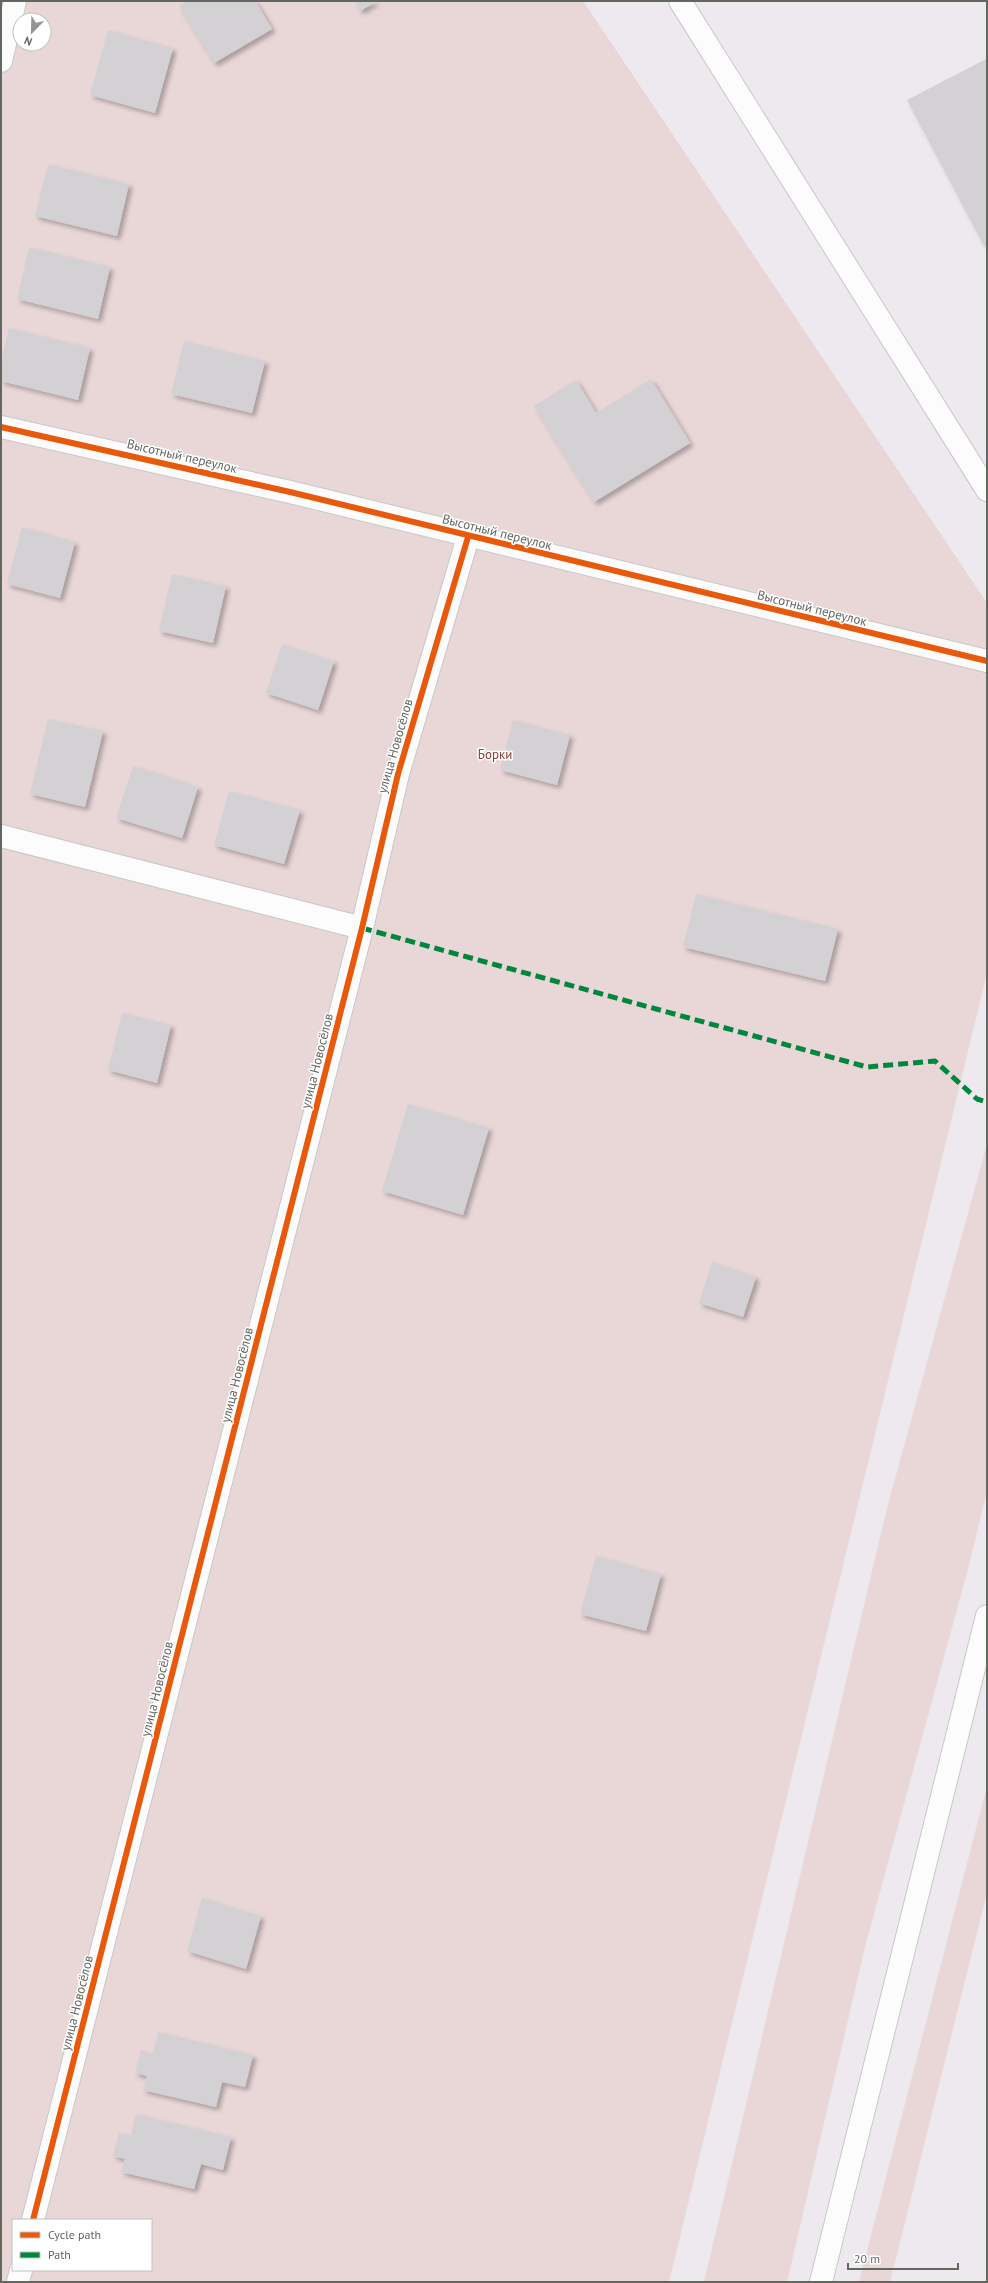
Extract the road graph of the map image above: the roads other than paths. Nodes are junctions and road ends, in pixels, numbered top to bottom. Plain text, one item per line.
1 (15, 1) edge
2 (680, 1) edge
3 (1, 61) edge
4 (1, 427) edge
5 (987, 490) edge
6 (468, 537) junction
7 (987, 661) edge
8 (1, 836) edge
9 (362, 928) junction
10 (987, 1616) edge
11 (33, 2219) edge
12 (21, 2271) edge
13 (18, 2282) edge
14 (821, 2282) edge

1 - 3 street
2 - 5 street
4 - 6 street, Высотный переулок
6 - 7 street, Высотный переулок
6 - 9 street, улица Новосёлов
8 - 9 street
9 - 11 street, улица Новосёлов
10 - 14 street
12 - 13 street

